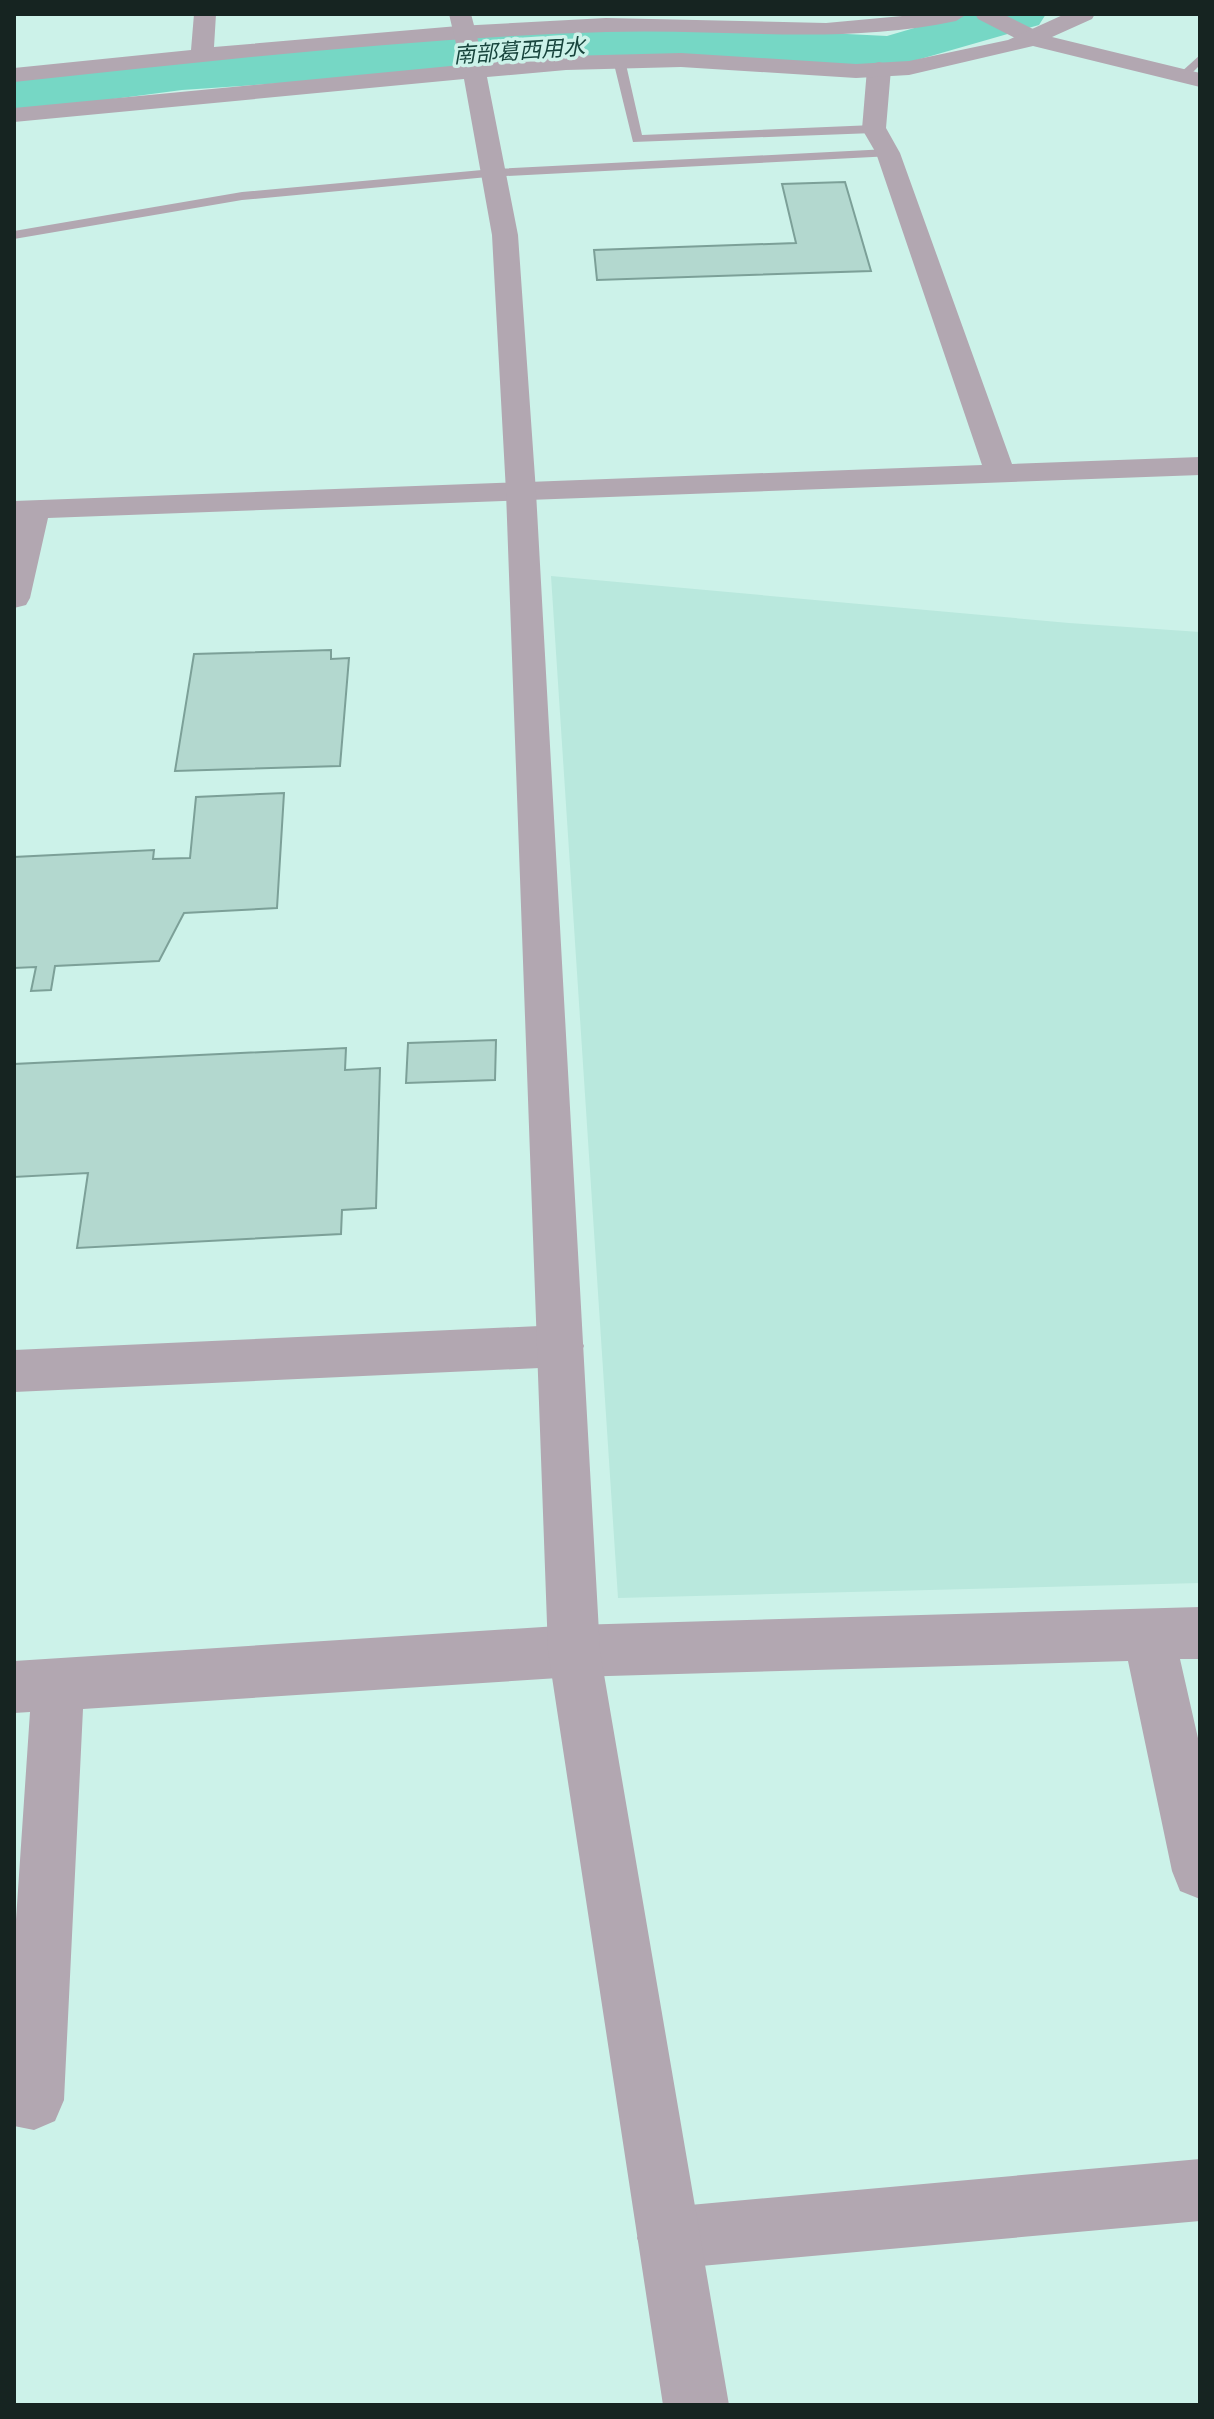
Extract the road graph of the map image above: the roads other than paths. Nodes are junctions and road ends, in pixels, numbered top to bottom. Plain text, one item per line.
1 (205, 14) edge
2 (956, 14) edge
3 (986, 14) edge
4 (1084, 14) edge
5 (1029, 36) junction
6 (468, 43) edge
7 (202, 55) junction
8 (1200, 58) edge
9 (619, 60) junction
10 (879, 69) junction
11 (14, 75) edge
12 (1191, 78) edge
13 (14, 115) edge
14 (874, 129) junction
15 (888, 153) junction
16 (493, 174) junction
17 (14, 235) edge
18 (1200, 466) edge
19 (1001, 475) junction
20 (521, 492) junction
21 (24, 510) edge
22 (14, 598) edge
23 (561, 1346) junction
24 (14, 1371) edge
25 (1174, 1634) edge
26 (574, 1651) junction
27 (36, 1686) edge
28 (1200, 1871) edge
29 (14, 2096) edge
30 (1200, 2190) edge
31 (668, 2238) junction
32 (696, 2405) edge

1 - 7 street
2 - 6 street
3 - 5 street
4 - 5 street
5 - 10 street
5 - 12 street
6 - 7 street
6 - 9 street
6 - 13 street
6 - 16 street
7 - 11 street
8 - 12 lane
9 - 10 street
9 - 14 lane
10 - 14 street
14 - 15 street
15 - 16 lane
15 - 19 street
16 - 17 lane
16 - 20 street
18 - 19 street
19 - 20 street
20 - 21 street
20 - 23 street
21 - 22 street
23 - 24 street
23 - 26 street
25 - 26 street
25 - 28 street
26 - 27 street
26 - 31 street
27 - 29 street
30 - 31 street
31 - 32 street

